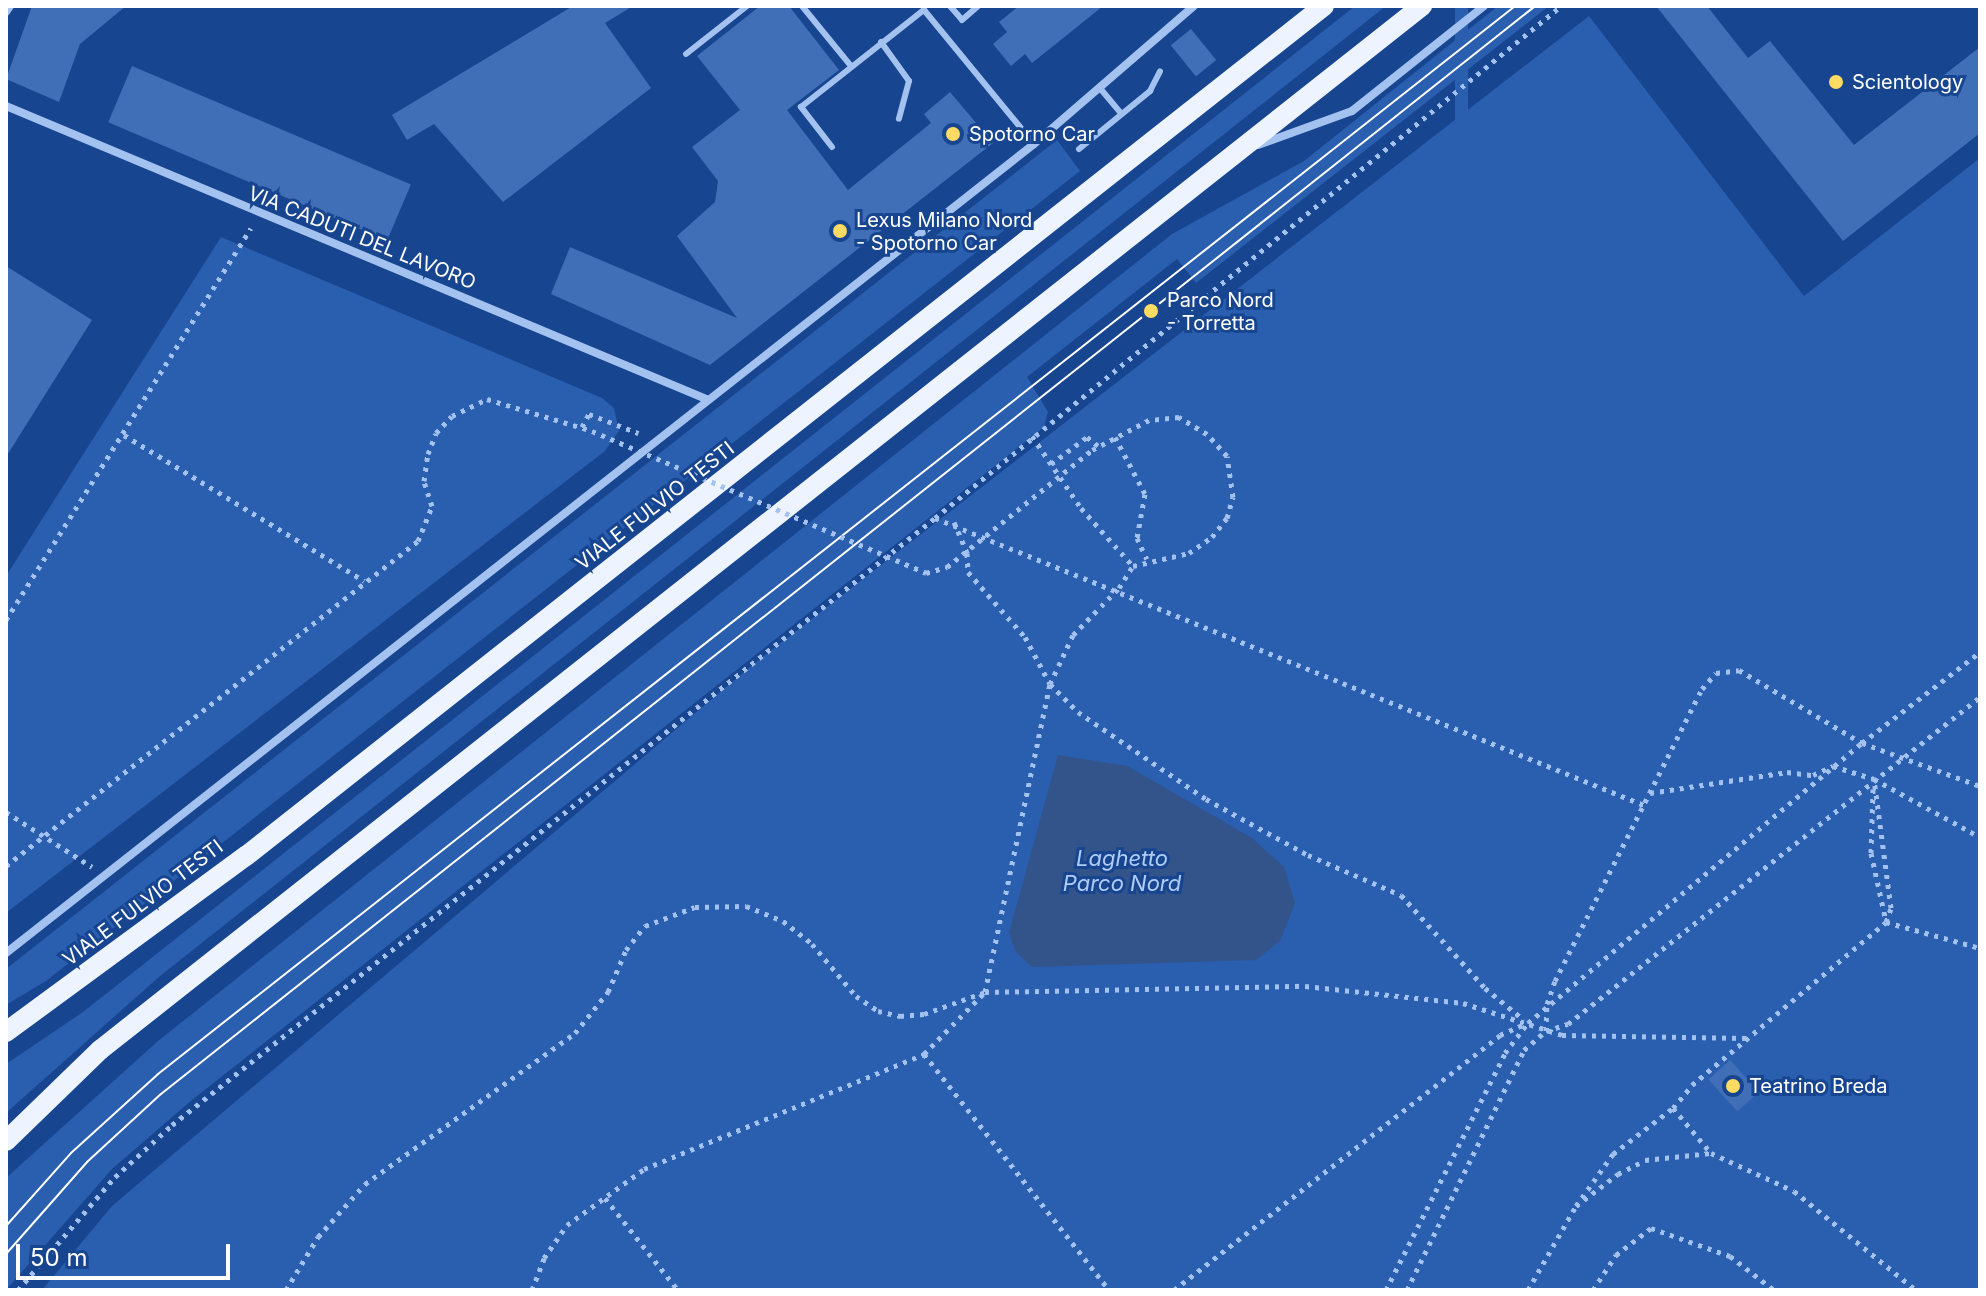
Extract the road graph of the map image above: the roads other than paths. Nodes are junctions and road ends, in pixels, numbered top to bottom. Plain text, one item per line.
1 (10, 6) edge
2 (747, 6) edge
3 (802, 6) edge
4 (950, 6) edge
5 (978, 6) edge
6 (1194, 6) edge
7 (1324, 6) edge
8 (1422, 6) edge
9 (1484, 6) edge
10 (6, 12) edge
11 (881, 42) junction
12 (686, 54) dead end
13 (851, 66) junction
14 (1160, 71) dead end
15 (1099, 87) junction
16 (6, 106) edge
17 (1122, 114) junction
18 (899, 119) dead end
19 (1034, 144) junction
20 (832, 147) dead end
21 (1079, 149) dead end
22 (1239, 152) junction
23 (706, 399) junction
24 (6, 953) edge
25 (6, 1032) edge
26 (6, 1141) edge

1 - 10 street
2 - 12 lane
3 - 13 lane
4 - 5 lane
6 - 15 street
7 - 25 main road, VIALE FULVIO TESTI
8 - 22 main road
9 - 22 street
11 - 13 lane
11 - 18 lane
11 - 19 lane
13 - 20 lane
14 - 17 lane
15 - 17 lane
15 - 19 street
16 - 23 street, VIA CADUTI DEL LAVORO
17 - 21 lane
19 - 23 street
22 - 26 main road
23 - 24 street

